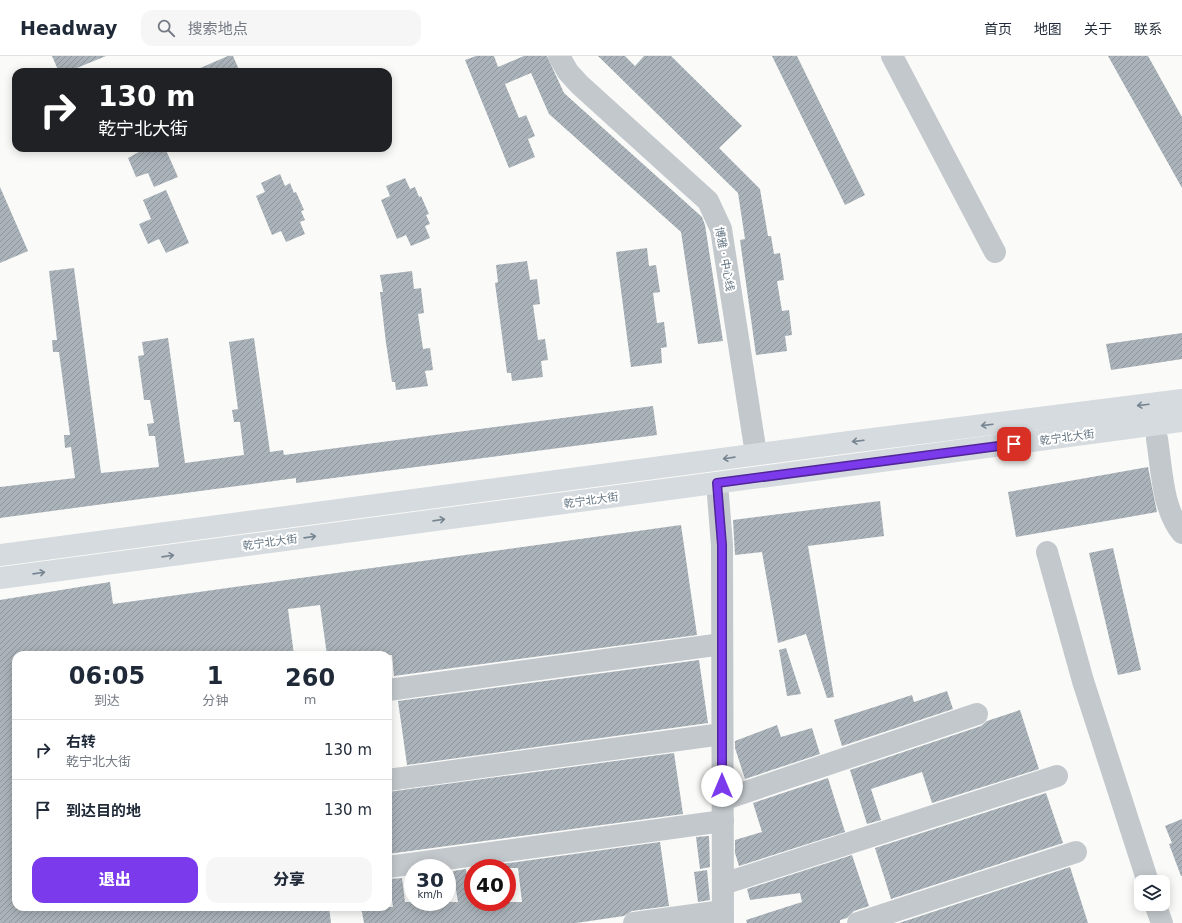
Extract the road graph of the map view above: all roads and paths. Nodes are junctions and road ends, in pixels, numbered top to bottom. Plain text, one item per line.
1 (559, 56) edge
2 (892, 56) edge
3 (995, 252) dead end
4 (1177, 400) edge
5 (1182, 421) edge
6 (1182, 437) edge
7 (1157, 439) junction
8 (1014, 444) junction
9 (756, 454) junction
10 (717, 483) junction
11 (1182, 533) edge
12 (1047, 552) dead end
13 (0, 555) edge
14 (0, 578) edge
15 (722, 644) junction
16 (392, 689) edge
17 (977, 714) dead end
18 (722, 734) junction
19 (1057, 776) dead end
20 (392, 779) edge
21 (722, 800) junction
22 (723, 821) junction
23 (1076, 852) dead end
24 (392, 866) edge
25 (1146, 875) edge
26 (723, 884) junction
27 (1158, 911) edge
28 (723, 917) edge
29 (634, 923) edge
30 (858, 923) edge
31 (1162, 923) edge

1 - 9 street, 博雅 · 中心线
2 - 3 street
4 -> 9 main road, 乾宁北大街
5 - 8 main road, 乾宁北大街
6 - 7 main road
7 - 8 main road
7 - 11 street
8 - 10 main road, 乾宁北大街
9 -> 13 main road, 乾宁北大街
14 -> 10 main road, 乾宁北大街
10 - 15 street
12 - 25 street
15 - 16 street
15 - 18 street
17 - 21 street
18 - 20 street
18 - 21 street
19 - 26 street
21 - 22 street
22 - 24 street
22 - 26 street
23 - 30 street
26 - 28 street
27 - 31 street
28 - 29 street

